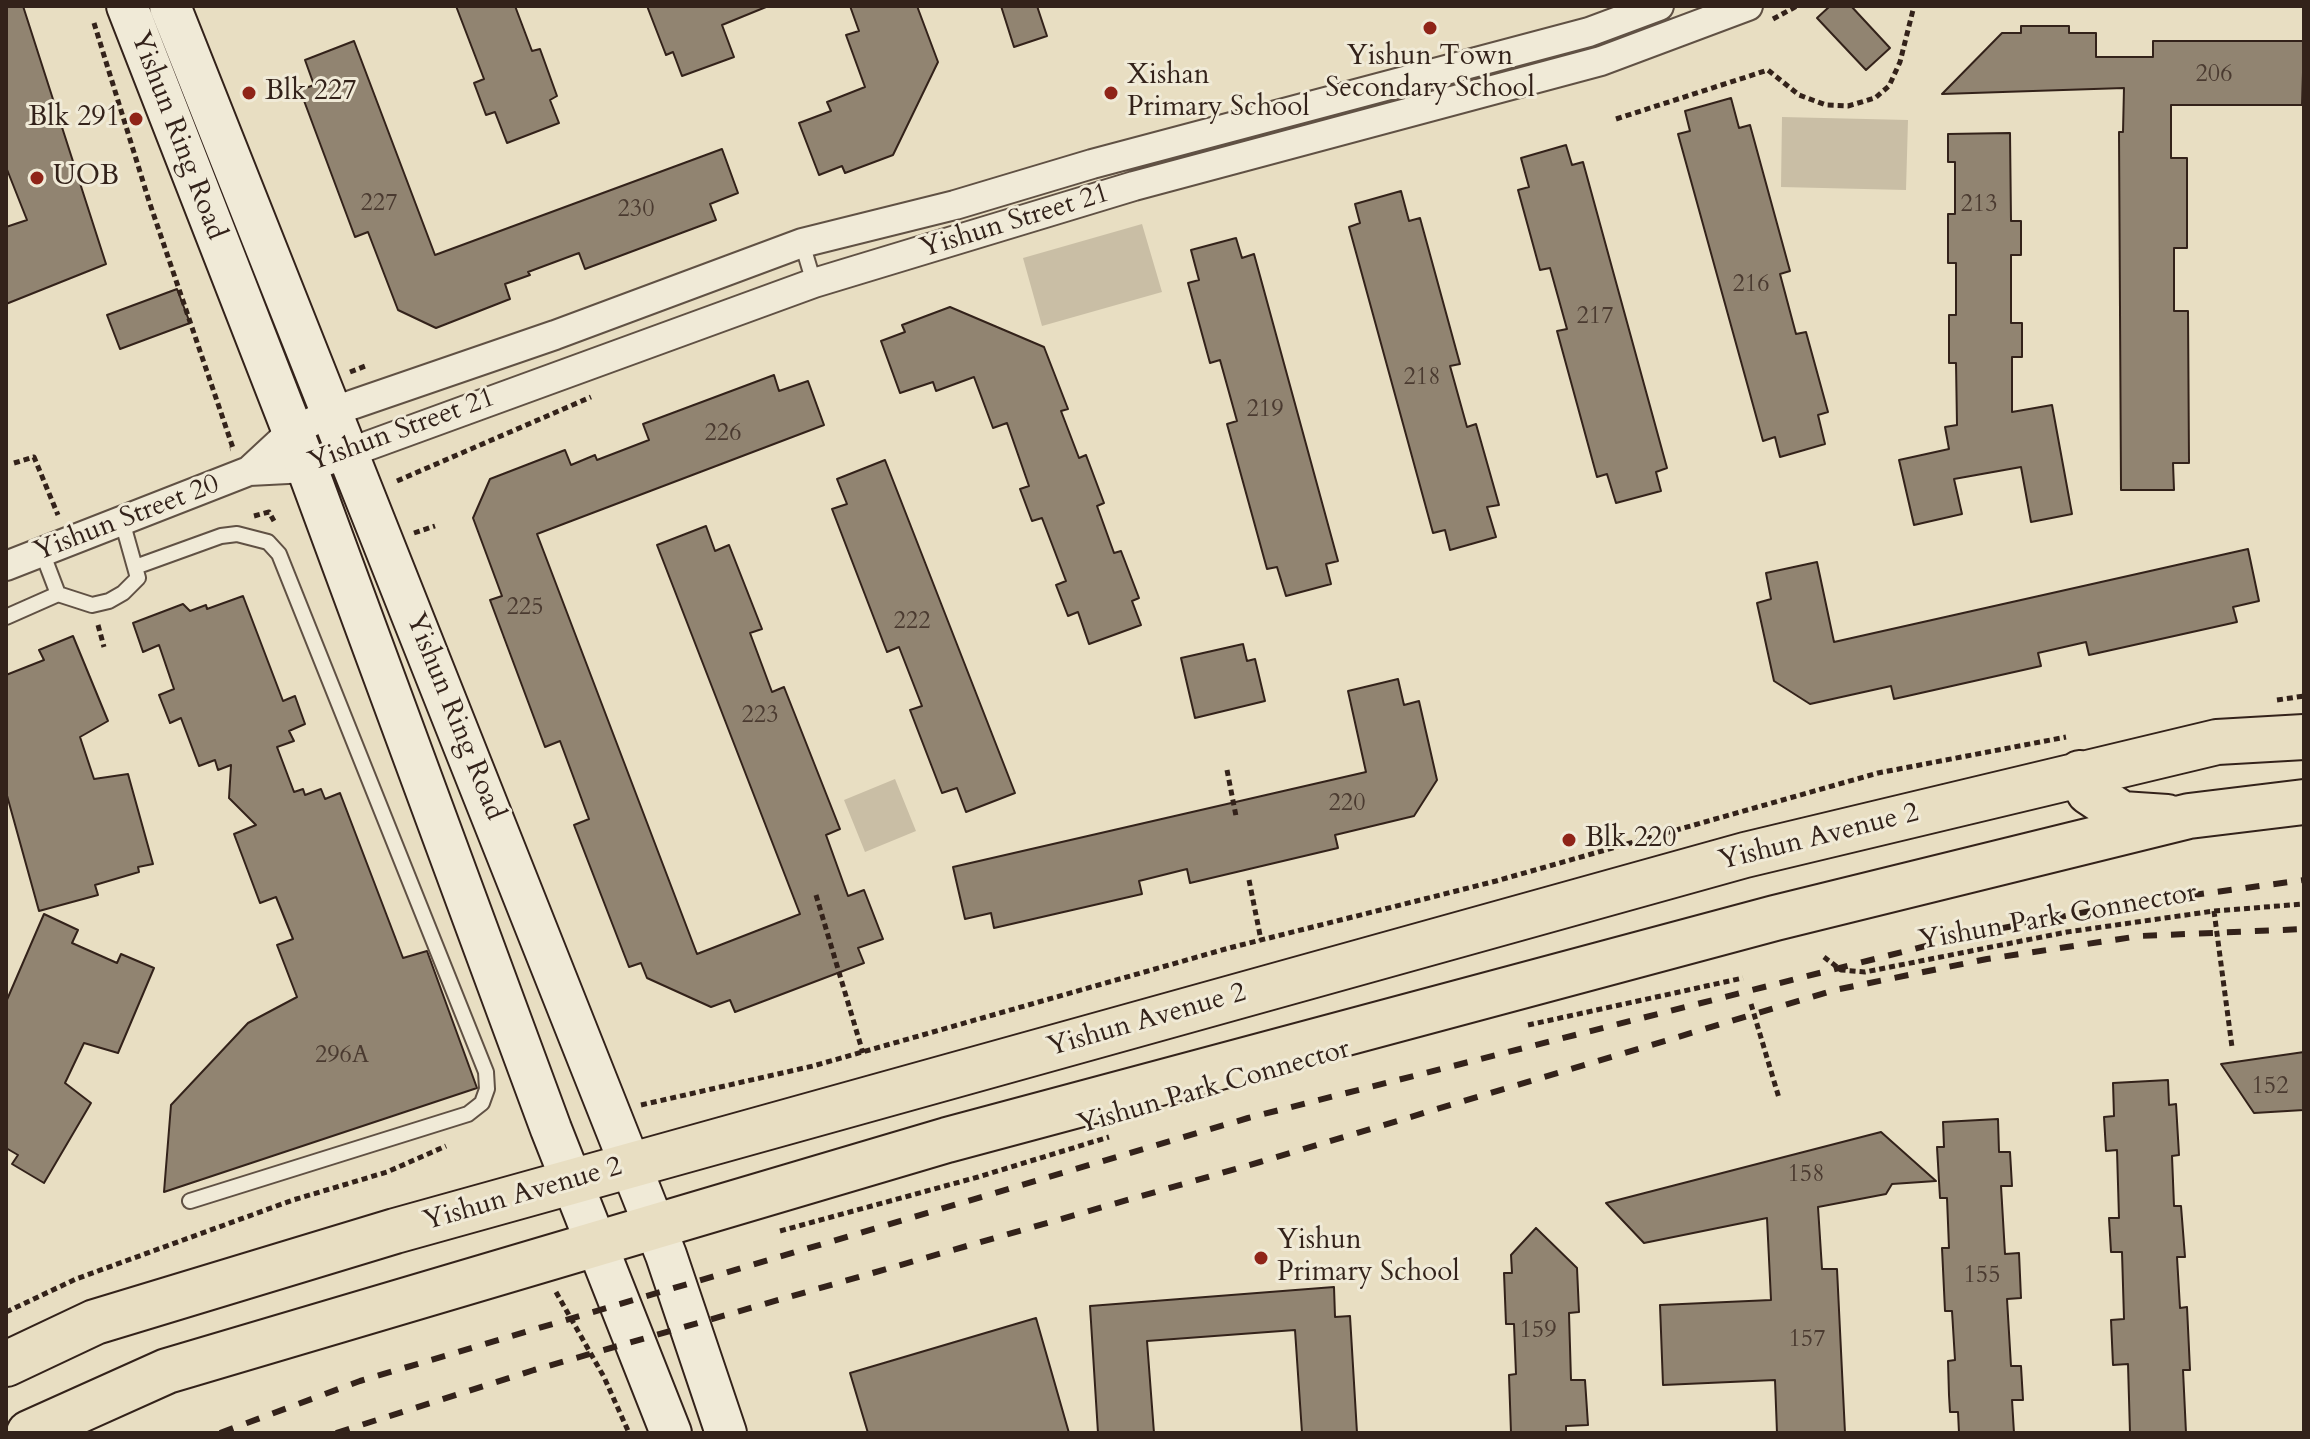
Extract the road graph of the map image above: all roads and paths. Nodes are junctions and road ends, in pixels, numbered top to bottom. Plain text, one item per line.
1 (170, 6) edge
2 (1659, 6) edge
3 (1797, 6) edge
4 (1914, 6) edge
5 (110, 12) edge
6 (1753, 15) edge
7 (1589, 32) junction
8 (1601, 61) junction
9 (1616, 119) dead end
10 (1096, 180) junction
11 (802, 243) junction
12 (814, 283) junction
13 (368, 365) dead end
14 (353, 371) dead end
15 (606, 392) dead end
16 (334, 411) junction
17 (291, 432) junction
18 (233, 448) dead end
19 (348, 454) junction
20 (14, 463) dead end
21 (307, 468) junction
22 (249, 471) junction
23 (396, 479) dead end
24 (269, 512) dead end
25 (58, 516) dead end
26 (122, 521) junction
27 (276, 525) dead end
28 (435, 526) dead end
29 (417, 532) dead end
30 (42, 552) junction
31 (6, 566) edge
32 (138, 566) junction
33 (58, 594) junction
34 (6, 617) edge
35 (2304, 696) edge
36 (2262, 702) dead end
37 (2304, 737) edge
38 (2081, 754) junction
39 (1227, 770) dead end
40 (2304, 802) edge
41 (1236, 816) dead end
42 (2189, 816) junction
43 (1249, 880) dead end
44 (816, 895) dead end
45 (2304, 904) edge
46 (2214, 911) junction
47 (1261, 940) junction
48 (1824, 957) dead end
49 (1743, 978) dead end
50 (1751, 1004) dead end
51 (1520, 1027) dead end
52 (2232, 1047) dead end
53 (863, 1053) junction
54 (1779, 1098) dead end
55 (641, 1106) dead end
56 (1112, 1135) dead end
57 (450, 1144) dead end
58 (630, 1165) junction
59 (574, 1181) junction
60 (190, 1201) dead end
61 (655, 1227) junction
62 (771, 1233) dead end
63 (598, 1243) junction
64 (550, 1282) dead end
65 (6, 1312) edge
66 (6, 1364) edge
67 (29, 1433) edge
68 (629, 1433) edge
69 (671, 1433) edge
70 (726, 1433) edge

1 - 16 main road, Yishun Ring Road
2 - 7 street, Yishun Street 21
3 - 6 path
4 - 9 path
5 - 17 main road, Yishun Ring Road
5 - 18 path
6 - 8 street, Yishun Street 21
7 - 8 lane
7 - 10 street, Yishun Street 21
8 - 10 street, Yishun Street 21
10 - 11 street, Yishun Street 21
10 - 12 street, Yishun Street 21
11 - 12 lane
11 - 16 street, Yishun Street 21
12 - 19 street, Yishun Street 21
13 - 14 path
15 - 23 path
16 - 17 street, Yishun Street 21
16 - 19 main road, Yishun Ring Road
17 - 21 main road, Yishun Ring Road
17 - 22 street, Yishun Street 21
19 - 21 street, Yishun Street 21
19 - 58 main road, Yishun Ring Road
20 - 25 path
21 - 22 street, Yishun Street 21
21 - 59 main road, Yishun Ring Road
22 - 26 street, Yishun Street 20
24 - 27 path
26 - 30 street, Yishun Street 20
26 - 32 lane
28 - 29 path
30 - 31 street, Yishun Street 20
30 - 33 lane
32 - 33 lane
32 - 60 lane
33 - 34 lane
35 - 36 path
37 - 38 main road, Yishun Avenue 2
38 - 42 main road
38 - 47 path
38 - 58 main road, Yishun Avenue 2
39 - 41 path
40 - 42 main road
42 - 61 main road
43 - 47 path
44 - 53 path
45 - 46 path, Yishun Park Connector
46 - 48 path, Yishun Park Connector
46 - 52 path
47 - 53 path
49 - 51 path
50 - 54 path
53 - 55 path
56 - 62 path, Yishun Park Connector
57 - 65 path
58 - 59 main road, Yishun Avenue 2
58 - 61 main road, Yishun Ring Road
59 - 63 main road, Yishun Ring Road
59 - 66 main road, Yishun Avenue 2
61 - 63 main road
61 - 70 main road, Yishun Ring Road
63 - 67 main road
63 - 69 main road, Yishun Ring Road
64 - 68 path

